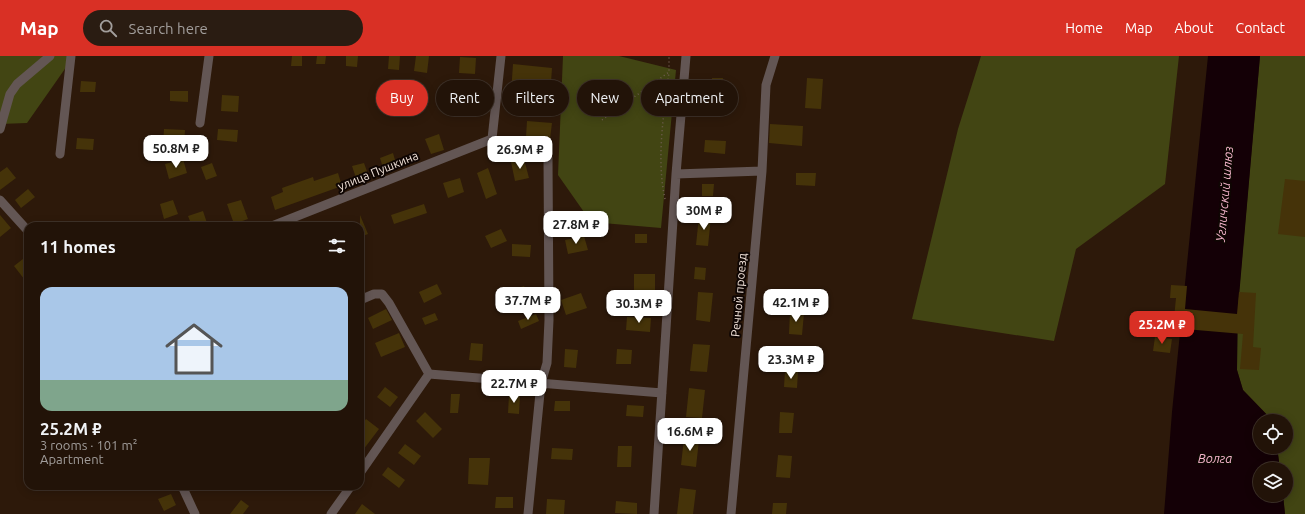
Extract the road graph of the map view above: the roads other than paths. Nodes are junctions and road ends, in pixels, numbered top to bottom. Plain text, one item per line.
1 (50, 56) edge
2 (71, 56) edge
3 (209, 56) edge
4 (500, 56) edge
5 (686, 56) edge
6 (775, 56) edge
7 (200, 123) dead end
8 (0, 129) edge
9 (492, 139) junction
10 (60, 154) dead end
11 (762, 171) junction
12 (676, 174) junction
13 (0, 200) edge
14 (282, 222) edge
15 (24, 227) edge
16 (364, 298) edge
17 (429, 374) junction
18 (541, 383) junction
19 (662, 393) junction
20 (364, 467) edge
21 (184, 490) edge
22 (348, 490) edge
23 (195, 514) edge
24 (331, 514) edge
25 (528, 514) edge
26 (654, 514) edge
27 (731, 514) edge

1 - 8 street
2 - 10 street
3 - 7 street
4 - 9 street
5 - 12 street
6 - 11 street, Речной проезд
9 - 14 street, улица Пушкина
9 - 18 street
11 - 12 street
11 - 27 street, Речной проезд
12 - 19 street
13 - 15 street
16 - 17 street
17 - 18 street
17 - 20 street
18 - 19 street
18 - 25 street
19 - 26 street
21 - 23 street
22 - 24 street

